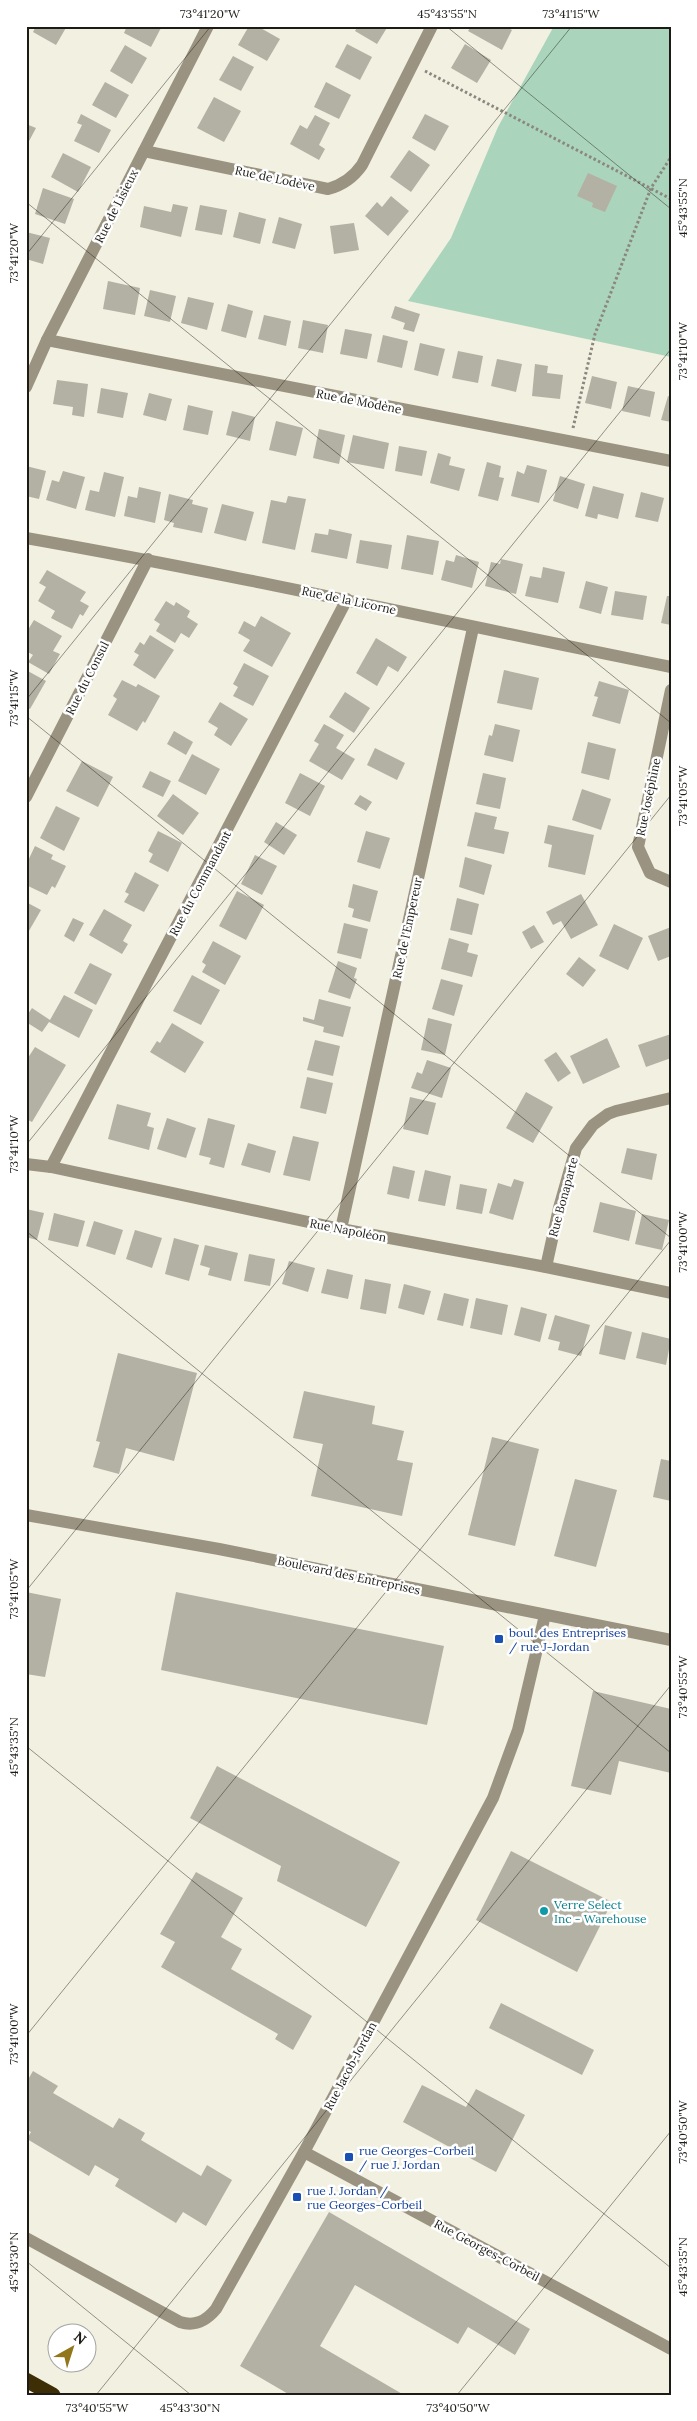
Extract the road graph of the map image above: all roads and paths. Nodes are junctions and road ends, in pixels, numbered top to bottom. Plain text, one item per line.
1 (208, 26) edge
2 (432, 26) edge
3 (413, 65) junction
4 (144, 151) junction
5 (671, 158) edge
6 (651, 188) junction
7 (671, 198) edge
8 (48, 340) junction
9 (26, 387) edge
10 (570, 442) junction
11 (671, 461) edge
12 (26, 538) edge
13 (148, 559) junction
14 (347, 599) junction
15 (473, 628) junction
16 (671, 666) edge
17 (671, 690) edge
18 (26, 796) edge
19 (671, 882) edge
20 (671, 1098) edge
21 (26, 1164) edge
22 (51, 1167) junction
23 (341, 1229) junction
24 (546, 1267) junction
25 (671, 1293) edge
26 (26, 1515) edge
27 (545, 1615) junction
28 (671, 1640) edge
29 (304, 2152) junction
30 (26, 2238) edge
31 (671, 2349) edge
32 (26, 2380) edge
33 (53, 2395) edge

1 - 4 street, Rue de Lisieux
2 - 3 street, Rue de Lodève
3 - 4 street, Rue de Lodève
3 - 6 path
4 - 8 street, Rue de Lisieux
5 - 6 path
6 - 7 path
6 - 10 path
8 - 9 street, Rue de Lisieux
8 - 10 street, Rue de Modène
10 - 11 street, Rue de Modène
12 - 13 street, Rue de la Licorne
13 - 14 street, Rue de la Licorne
13 - 18 street, Rue du Consul
14 - 15 street, Rue de la Licorne
14 - 22 street, Rue du Commandant
15 - 16 street, Rue de la Licorne
15 - 23 street, Rue de l'Empereur
17 - 19 street, Rue Joséphine
20 - 24 street, Rue Bonaparte
21 - 22 street, Rue Napoléon
22 - 23 street, Rue Napoléon
23 - 24 street, Rue Napoléon
24 - 25 street, Rue Napoléon
26 - 27 street, Boulevard des Entreprises
27 - 28 street, Boulevard des Entreprises
27 - 29 street, Rue Jacob-Jordan
29 - 30 street, Rue Jacob-Jordan
29 - 31 street, Rue Georges-Corbeil
32 - 33 highway

